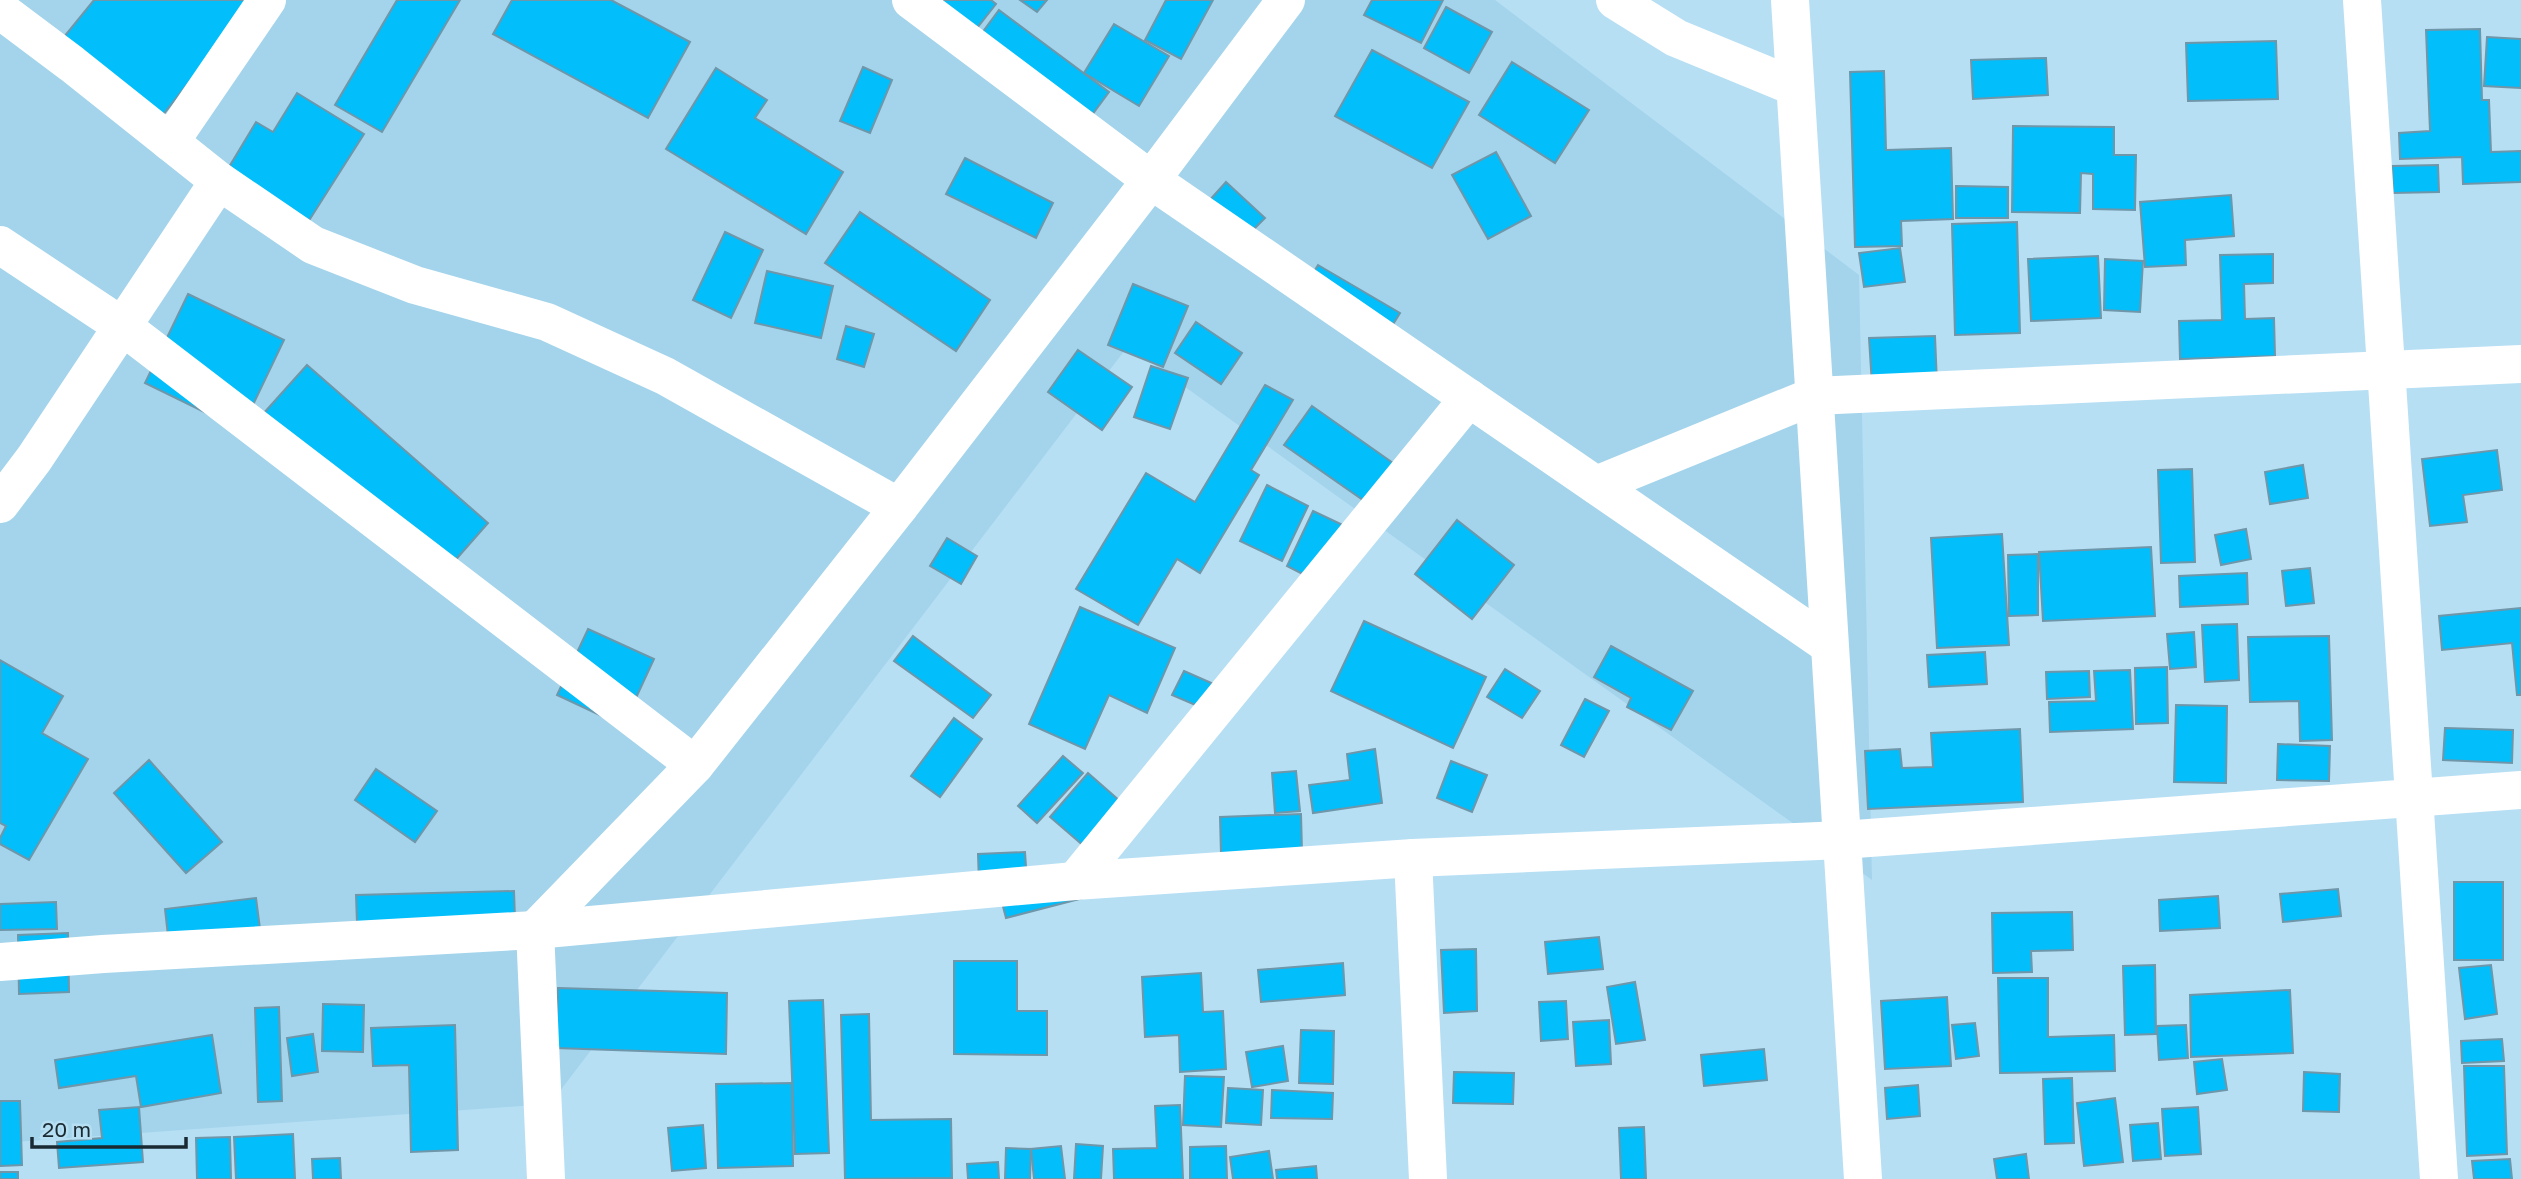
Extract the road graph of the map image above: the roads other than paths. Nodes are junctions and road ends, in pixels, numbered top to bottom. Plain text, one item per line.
1 (267, 0) edge
2 (911, 0) edge
3 (1286, 0) edge
4 (1615, 0) edge
5 (1790, 0) edge
6 (2362, 0) edge
7 (0, 10) edge
8 (1793, 86) junction
9 (170, 142) junction
10 (1151, 180) junction
11 (219, 181) junction
12 (0, 245) edge
13 (122, 326) junction
14 (2521, 364) edge
15 (2386, 371) junction
16 (1814, 396) junction
17 (1469, 398) junction
18 (1596, 485) junction
19 (0, 504) edge
20 (899, 507) junction
21 (1829, 645) junction
22 (695, 765) junction
23 (2521, 790) edge
24 (2412, 797) junction
25 (1842, 840) junction
26 (1413, 858) junction
27 (1075, 881) junction
28 (535, 930) junction
29 (0, 962) edge
30 (546, 1179) edge
31 (1428, 1179) edge
32 (1863, 1179) edge
33 (2439, 1179) edge

1 - 9 street
2 - 10 street
3 - 10 street
4 - 8 street
5 - 8 street
6 - 15 street
7 - 9 street
8 - 16 street
9 - 11 street
10 - 17 street
10 - 20 street
11 - 13 street
11 - 20 street
12 - 13 street
13 - 19 street
13 - 22 street
14 - 15 street
15 - 16 street
15 - 24 street
16 - 18 street
16 - 21 street
17 - 18 street
17 - 27 street
18 - 21 street
20 - 22 street
21 - 25 street
22 - 28 street
23 - 24 street
24 - 25 street
24 - 33 street
25 - 26 street
25 - 32 street
26 - 27 street
26 - 31 street
27 - 28 street
28 - 29 street
28 - 30 street

